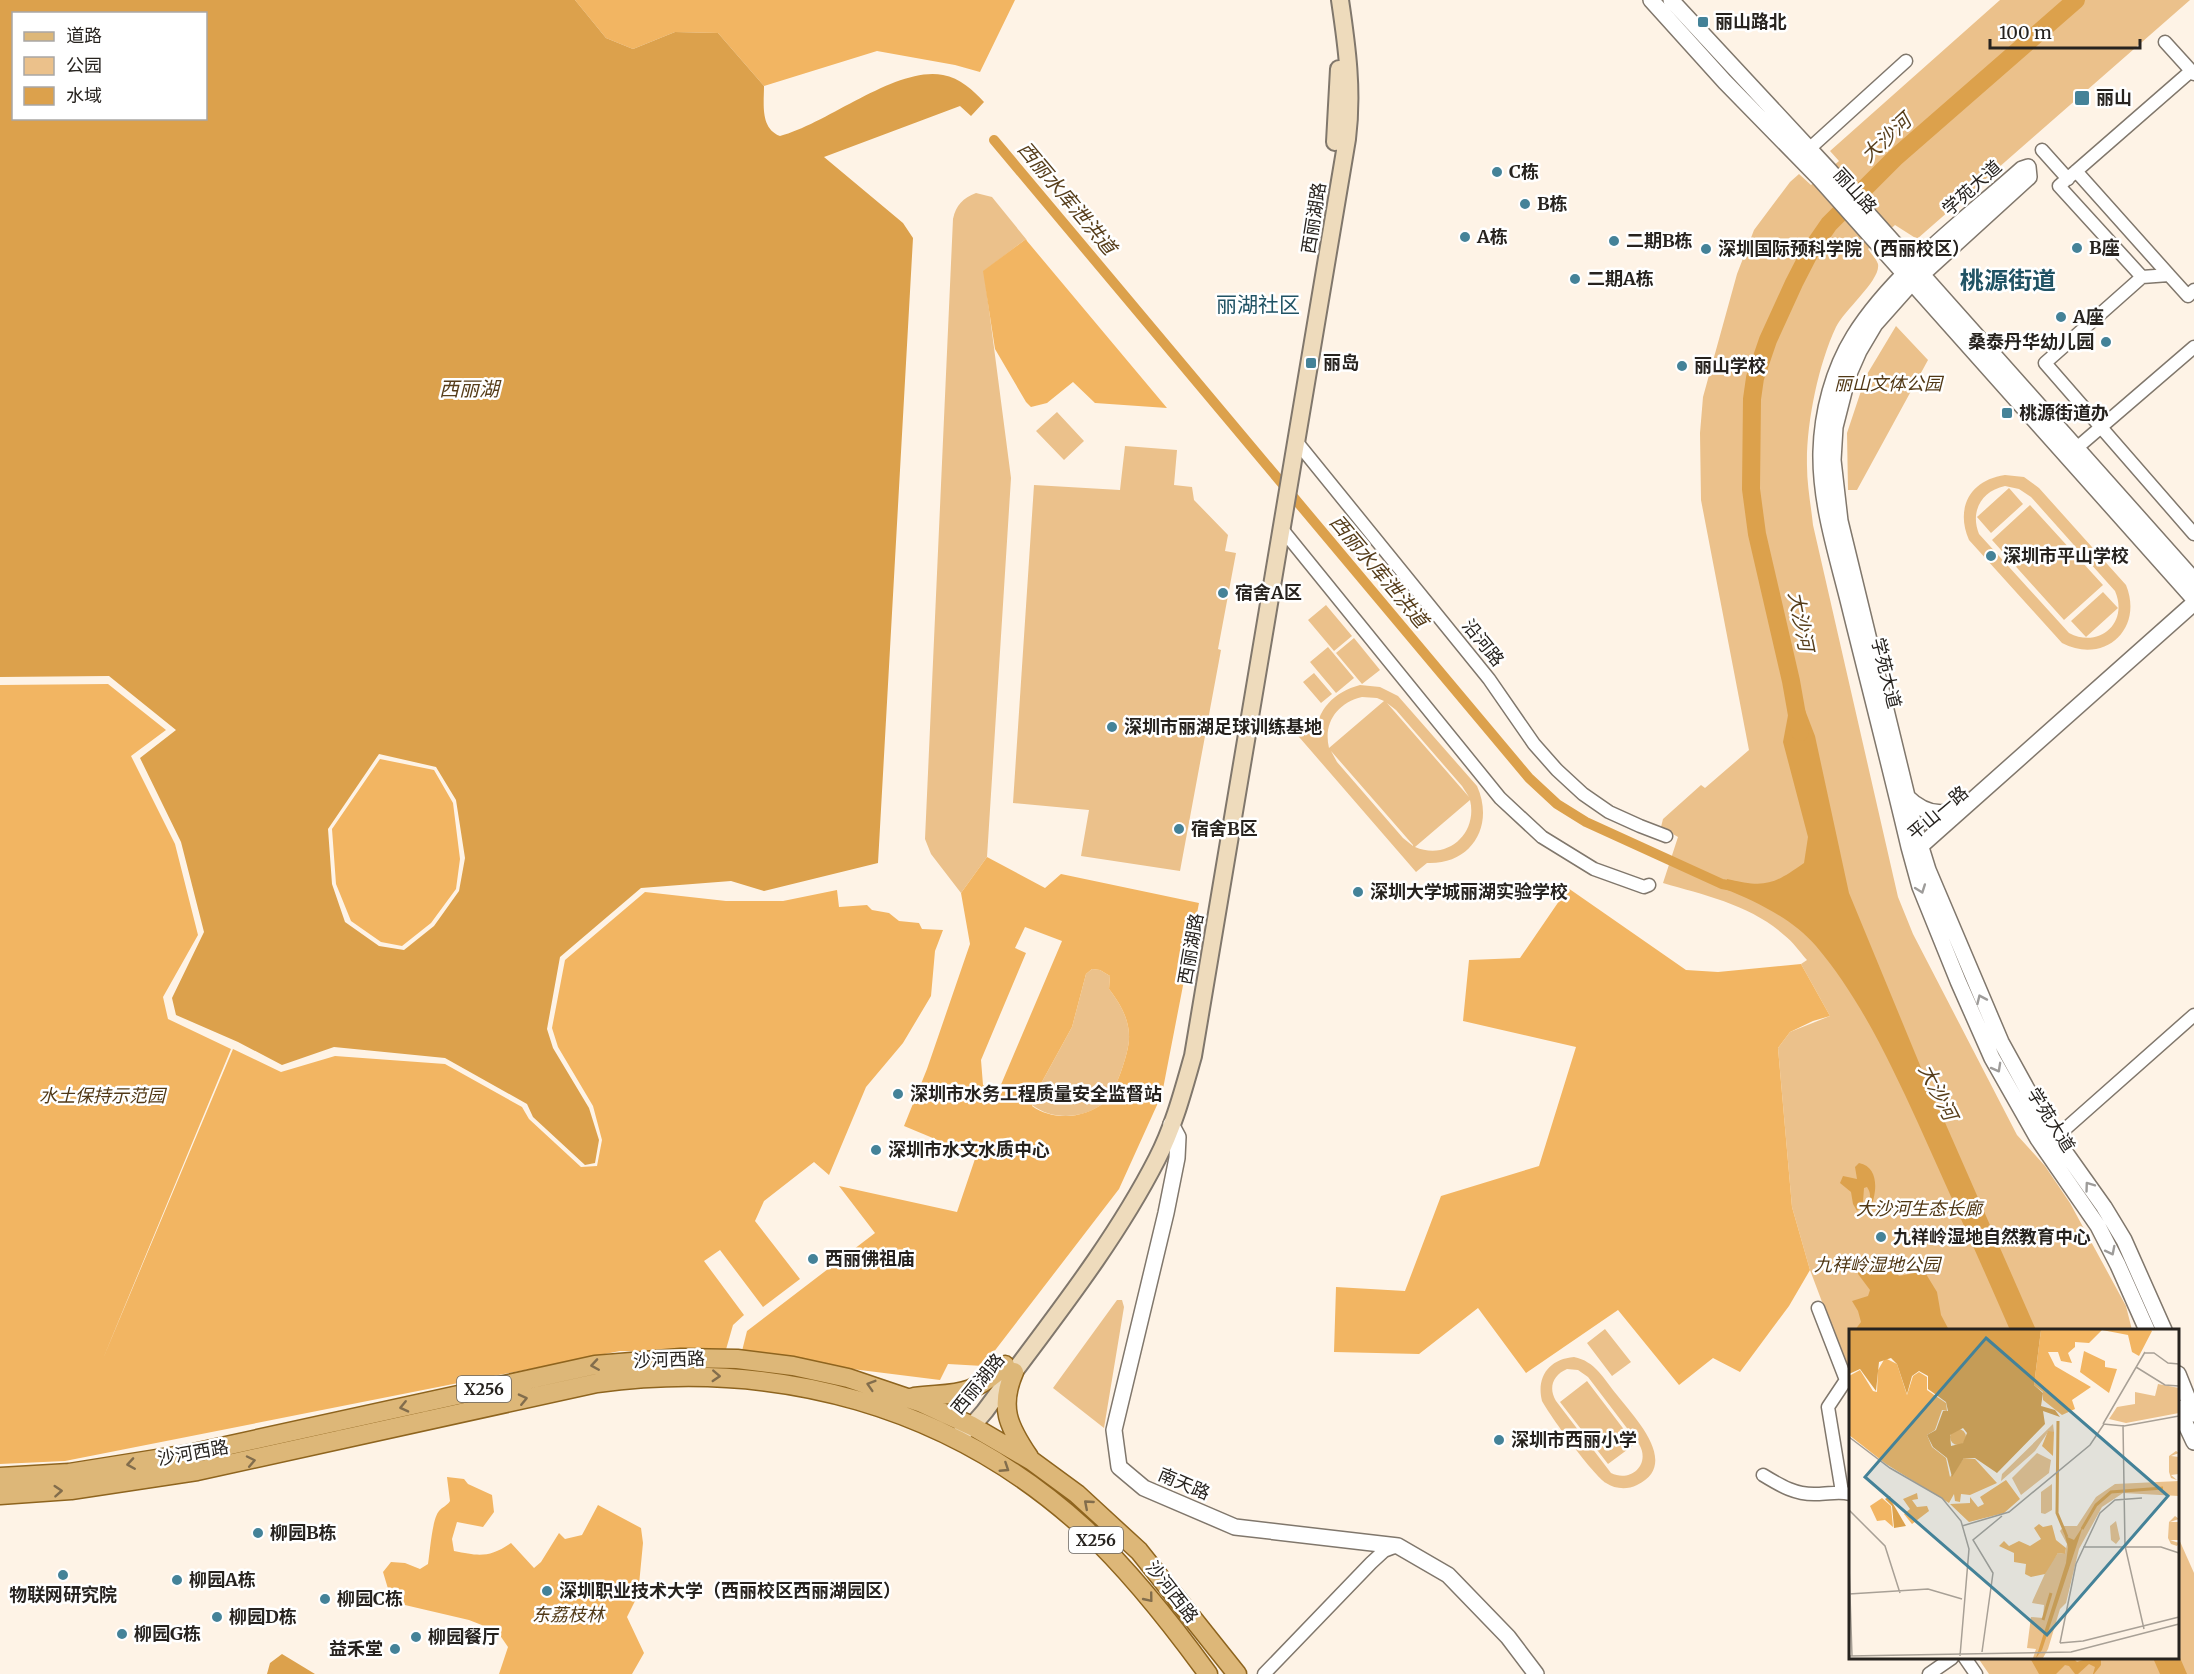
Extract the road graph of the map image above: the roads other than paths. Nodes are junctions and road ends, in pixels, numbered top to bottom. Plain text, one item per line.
1 (1330, 0) edge
2 (1340, 0) edge
3 (1652, 0) edge
4 (1671, 0) edge
5 (2165, 42) dead end
6 (1906, 61) dead end
7 (2192, 73) edge
8 (1809, 149) junction
9 (2042, 150) dead end
10 (1824, 174) junction
11 (2072, 175) junction
12 (1913, 274) junction
13 (2169, 275) junction
14 (2142, 277) junction
15 (2194, 290) edge
16 (2192, 352) edge
17 (2101, 427) junction
18 (1291, 440) junction
19 (2071, 453) junction
20 (1282, 491) junction
21 (1281, 528) junction
22 (2194, 534) edge
23 (2194, 580) edge
24 (2194, 601) edge
25 (2194, 615) edge
26 (1906, 796) junction
27 (1964, 806) junction
28 (1666, 836) dead end
29 (1917, 852) junction
30 (1649, 885) dead end
31 (2194, 1015) edge
32 (1171, 1124) junction
33 (2055, 1138) junction
34 (1818, 1308) dead end
35 (2147, 1329) edge
36 (2164, 1329) edge
37 (1009, 1368) junction
38 (2179, 1376) edge
39 (906, 1397) junction
40 (2179, 1410) edge
41 (2194, 1414) edge
42 (968, 1424) junction
43 (955, 1438) junction
44 (2194, 1442) edge
45 (1032, 1461) junction
46 (1763, 1475) dead end
47 (0, 1477) edge
48 (1846, 1493) edge
49 (0, 1495) edge
50 (1398, 1546) junction
51 (1951, 1659) edge
52 (1966, 1659) edge
53 (1208, 1674) edge
54 (1237, 1674) edge
55 (1264, 1674) edge
56 (1536, 1674) edge
57 (1929, 1674) edge
58 (1976, 1674) edge

1 - 18 main road, 西丽湖路
2 - 18 main road, 西丽湖路
3 - 10 street, 丽山路
4 - 8 street, 丽山路
5 - 7 street
6 - 8 street
7 - 11 street
8 - 10 street, 丽山路
9 - 11 street
10 - 12 street, 丽山路
11 - 13 street
11 - 14 street
12 - 12 street, 学苑大道
12 - 19 street, 丽山路
12 - 26 street, 学苑大道
12 - 29 street, 学苑大道
13 - 14 street
13 - 15 street
14 - 17 street
16 - 17 street
17 - 19 street
17 - 22 street
18 - 20 main road
18 - 28 street, 沿河路
19 - 23 street, 丽山路
19 - 24 street, 丽山路
20 - 21 main road, 西丽湖路
20 - 37 main road, 西丽湖路
21 - 30 street
21 - 32 main road, 西丽湖路
24 - 27 street, 平山一路
25 - 29 street, 平山一路
26 - 27 street
26 - 29 street, 学苑大道
27 - 29 street, 平山一路
33 -> 29 street, 学苑大道
29 -> 35 street, 学苑大道
31 - 33 street
32 - 37 main road, 西丽湖路
32 - 50 street, 南天路
36 -> 33 street, 学苑大道
34 - 48 street
37 - 39 main road
37 - 42 main road, 西丽湖路
37 - 45 main road
38 - 41 street
39 - 42 main road, 沙河西路 / X256
39 -> 47 main road, 沙河西路 / X256
40 - 44 street
42 - 43 main road, 西丽湖路
42 - 45 main road, 沙河西路 / X256
49 -> 43 main road, 沙河西路 / X256
43 -> 53 main road, 沙河西路 / X256
54 -> 45 main road, 沙河西路 / X256
46 - 48 street
50 - 55 street
50 - 56 street, 南天路
51 - 57 street
52 - 58 street

